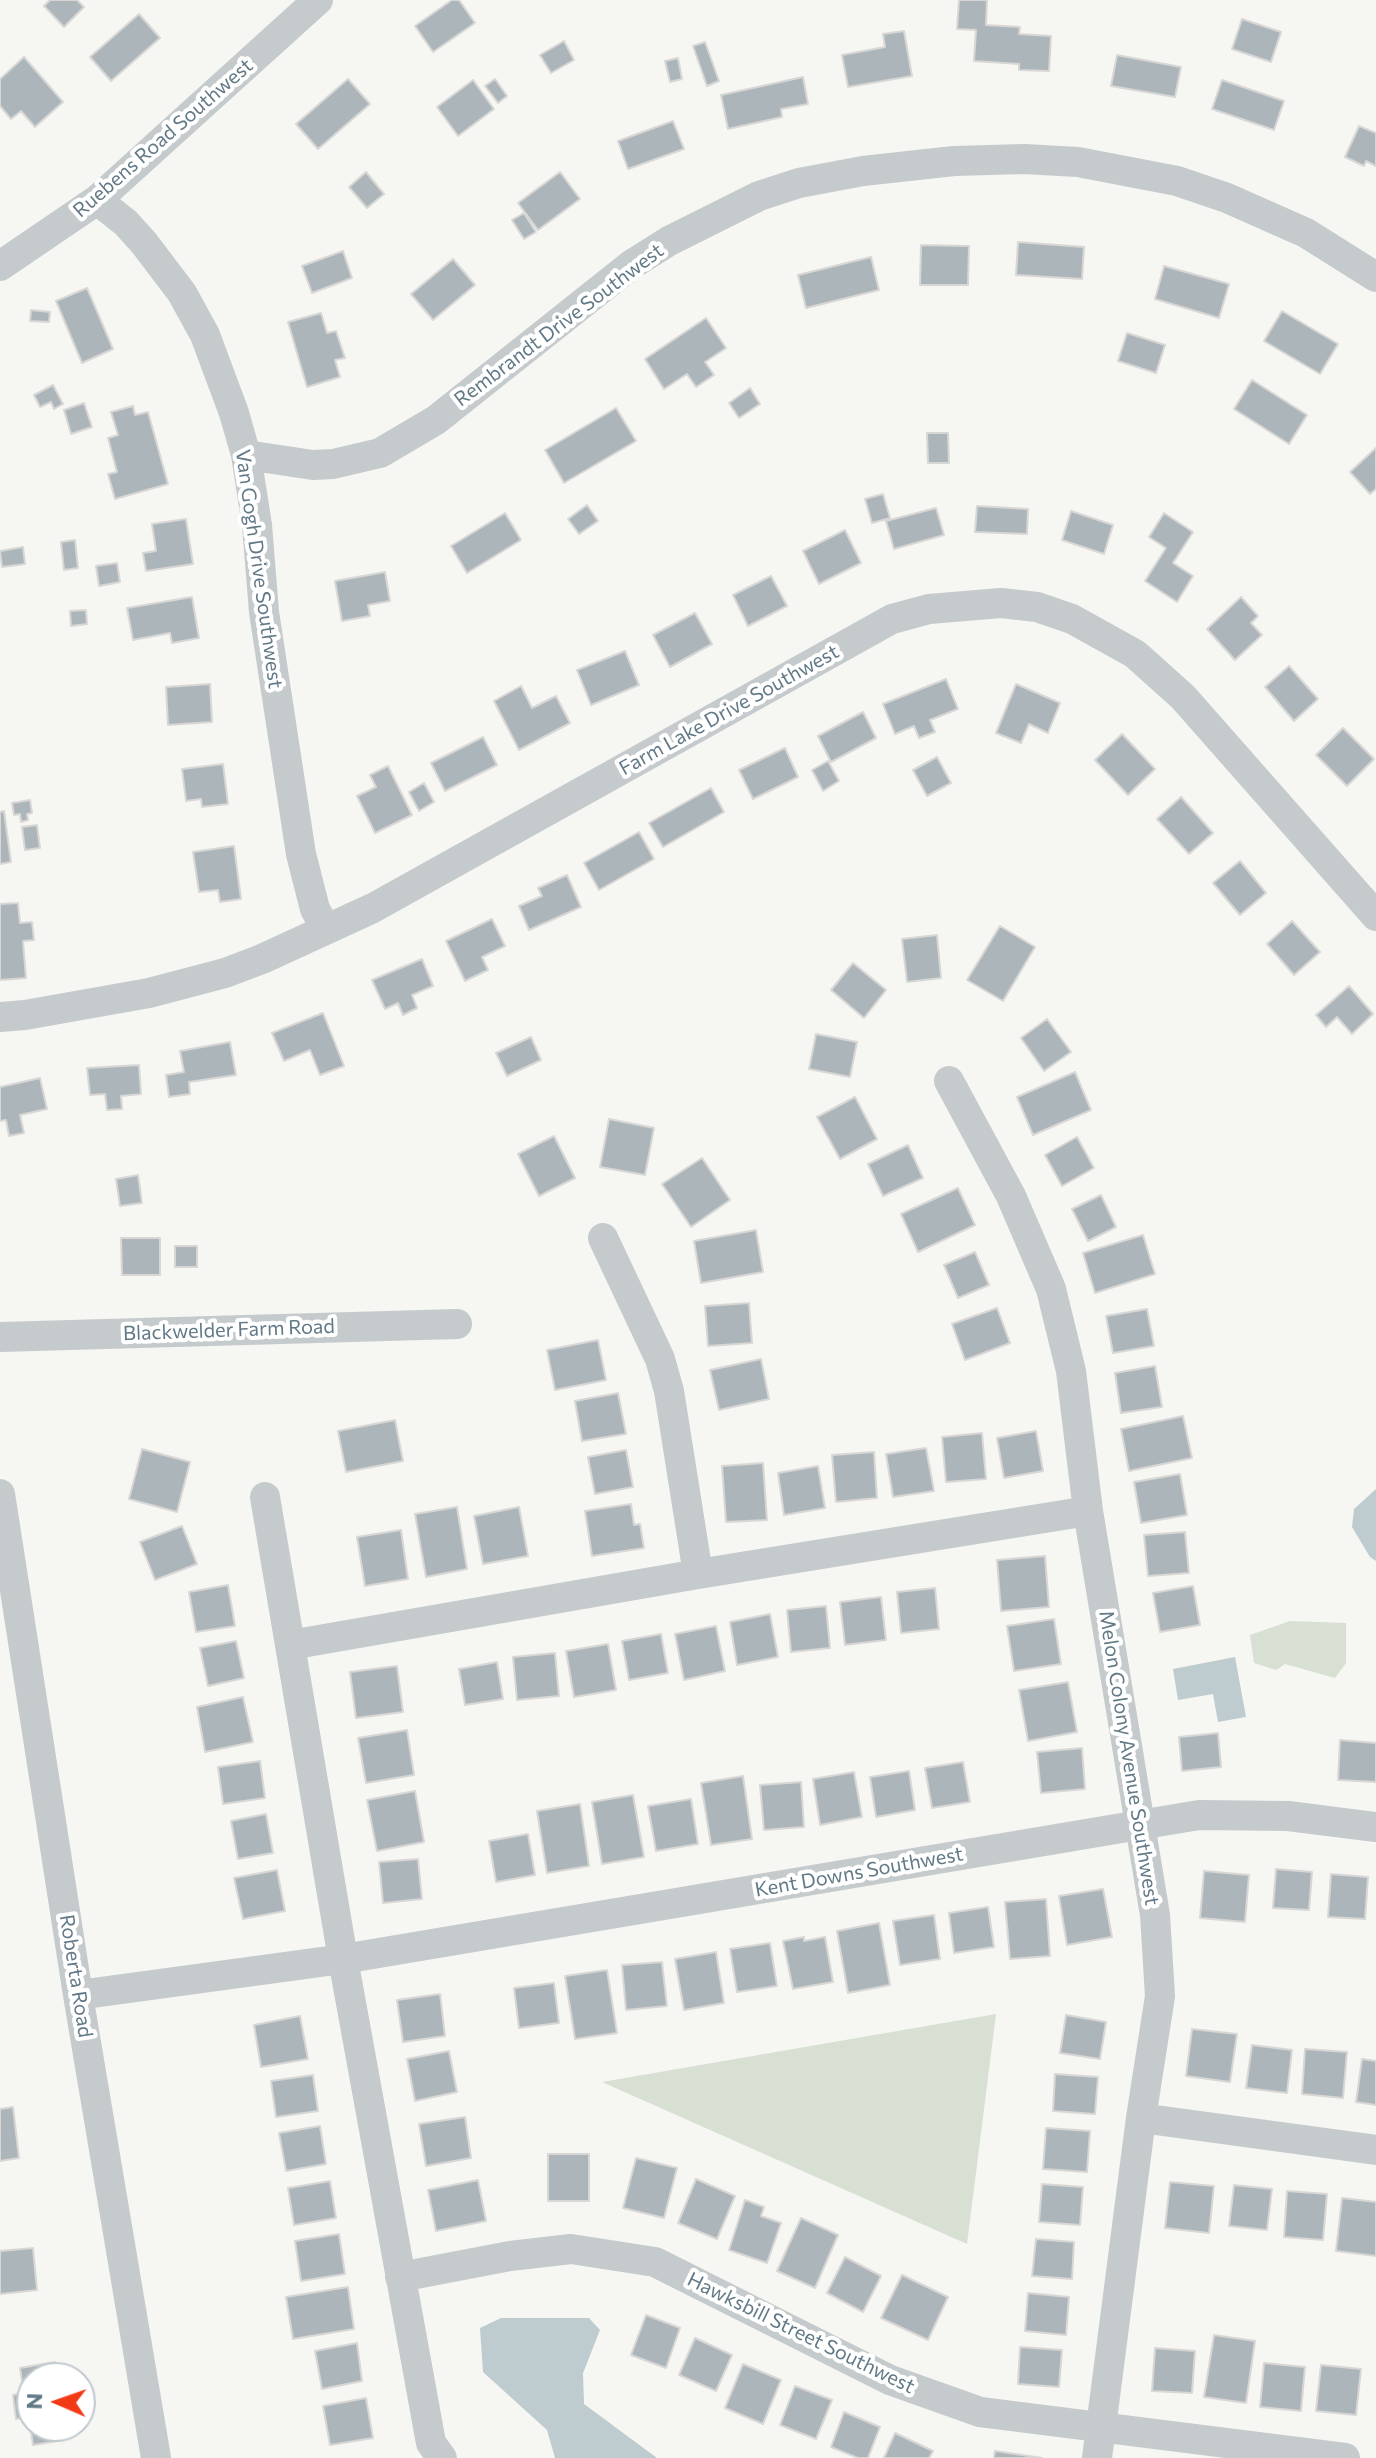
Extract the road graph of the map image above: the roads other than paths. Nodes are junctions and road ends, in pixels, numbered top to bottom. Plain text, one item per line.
1 (318, 0) edge
2 (97, 200) junction
3 (0, 266) edge
4 (1376, 277) edge
5 (246, 455) junction
6 (1376, 916) edge
7 (326, 929) junction
8 (0, 1017) edge
9 (949, 1081) dead end
10 (603, 1238) dead end
11 (457, 1324) dead end
12 (0, 1337) edge
13 (0, 1494) edge
14 (265, 1497) dead end
15 (1088, 1511) junction
16 (698, 1574) junction
17 (290, 1645) junction
18 (1141, 1824) junction
19 (1376, 1827) edge
20 (343, 1959) junction
21 (78, 1995) junction
22 (1141, 2118) junction
23 (1376, 2150) edge
24 (400, 2277) junction
25 (1101, 2427) junction
26 (156, 2458) edge
27 (442, 2458) edge
28 (1097, 2458) edge
29 (1345, 2458) edge

1 - 2 street, Ruebens Road Southwest
2 - 3 street, Ruebens Road Southwest
2 - 5 street, Van Gogh Drive Southwest
4 - 5 street, Rembrandt Drive Southwest
5 - 7 street, Van Gogh Drive Southwest
6 - 7 street, Farm Lake Drive Southwest
7 - 8 street, Farm Lake Drive Southwest
9 - 15 street, Melon Colony Avenue Southwest
10 - 16 street
11 - 12 street, Blackwelder Farm Road
13 - 21 street, Roberta Road
14 - 17 street
15 - 16 street
15 - 18 street, Melon Colony Avenue Southwest
16 - 17 street
17 - 20 street
18 - 19 street, Kent Downs Southwest
18 - 20 street, Kent Downs Southwest
18 - 22 street, Melon Colony Avenue Southwest
20 - 21 street, Kent Downs Southwest
20 - 24 street
21 - 26 street, Roberta Road
22 - 23 street
22 - 25 street, Melon Colony Avenue Southwest
24 - 25 street, Hawksbill Street Southwest
24 - 27 street
25 - 28 street, Melon Colony Avenue Southwest
25 - 29 street, Hawksbill Street Southwest

